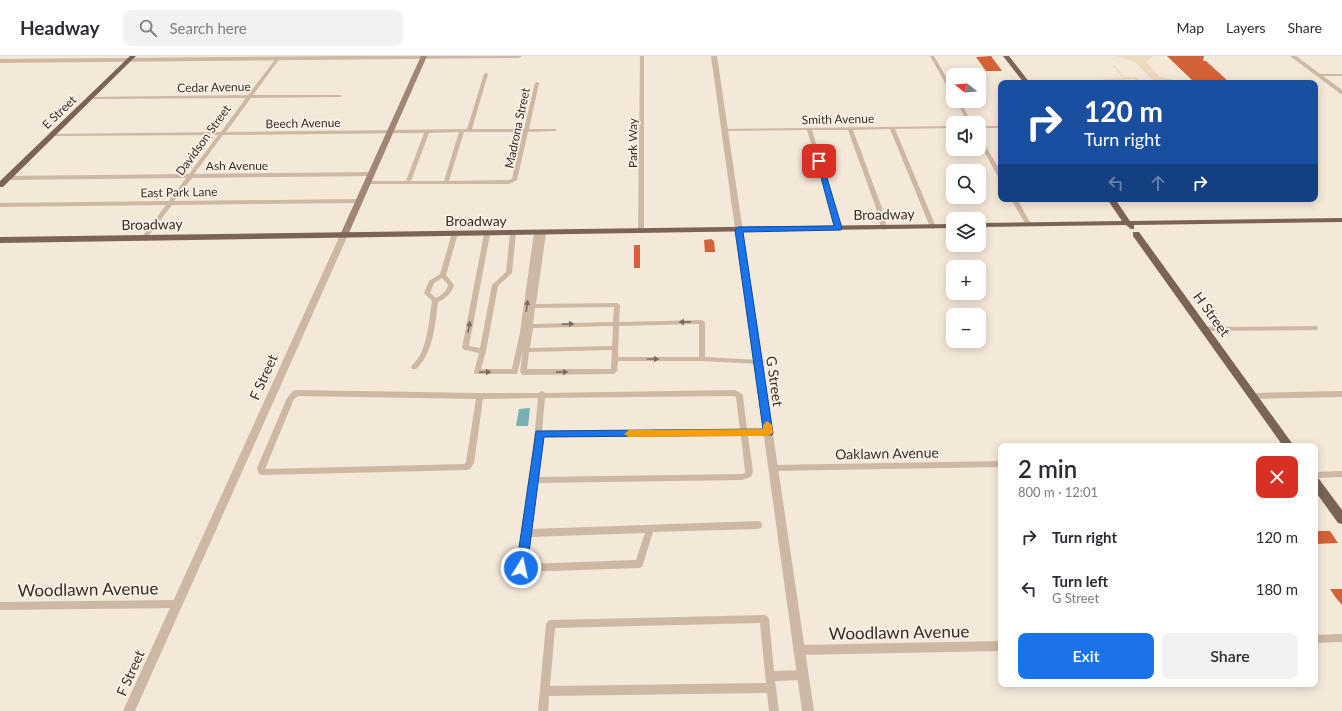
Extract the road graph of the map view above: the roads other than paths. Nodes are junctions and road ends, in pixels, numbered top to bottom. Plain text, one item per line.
1 (424, 56) edge
2 (494, 56) edge
3 (519, 56) edge
4 (642, 56) edge
5 (714, 56) edge
6 (932, 56) edge
7 (1006, 56) edge
8 (1293, 56) edge
9 (279, 57) edge
10 (131, 58) edge
11 (0, 61) edge
12 (486, 74) dead end
13 (1318, 75) junction
14 (1342, 75) edge
15 (1025, 80) edge
16 (946, 81) edge
17 (537, 83) dead end
18 (1342, 93) edge
19 (340, 96) dead end
20 (248, 97) junction
21 (89, 98) junction
22 (946, 127) edge
23 (986, 127) edge
24 (998, 127) edge
25 (850, 128) junction
26 (892, 128) junction
27 (809, 129) junction
28 (526, 130) junction
29 (555, 130) dead end
30 (724, 130) junction
31 (462, 131) junction
32 (469, 131) junction
33 (390, 132) junction
34 (427, 132) junction
35 (221, 134) junction
36 (51, 135) junction
37 (986, 150) edge
38 (998, 172) edge
39 (371, 174) junction
40 (191, 175) junction
41 (7, 178) junction
42 (408, 182) junction
43 (446, 182) junction
44 (368, 183) junction
45 (0, 185) edge
46 (359, 201) junction
47 (1016, 202) edge
48 (1113, 202) edge
49 (170, 203) junction
50 (0, 205) edge
51 (1342, 220) edge
52 (1028, 224) junction
53 (1128, 224) junction
54 (934, 226) junction
55 (946, 226) edge
56 (986, 226) edge
57 (839, 228) junction
58 (884, 228) junction
59 (738, 230) junction
60 (641, 231) junction
61 (455, 233) junction
62 (513, 233) junction
63 (540, 233) junction
64 (487, 234) junction
65 (344, 235) junction
66 (145, 237) junction
67 (0, 240) edge
68 (443, 275) junction
69 (435, 301) junction
70 (533, 306) junction
71 (616, 323) junction
72 (530, 326) junction
73 (1316, 328) dead end
74 (1205, 329) junction
75 (614, 348) junction
76 (483, 350) junction
77 (526, 350) junction
78 (614, 359) junction
79 (702, 359) junction
80 (759, 362) junction
81 (414, 367) dead end
82 (542, 394) junction
83 (1342, 394) edge
84 (480, 396) junction
85 (1253, 396) junction
86 (768, 433) junction
87 (539, 434) junction
88 (744, 434) junction
89 (1287, 443) edge
90 (998, 464) edge
91 (773, 468) junction
92 (1342, 474) edge
93 (1318, 475) edge
94 (534, 480) junction
95 (1318, 486) edge
96 (1342, 519) edge
97 (758, 525) dead end
98 (650, 529) junction
99 (527, 533) junction
100 (177, 604) junction
101 (0, 606) edge
102 (1342, 638) edge
103 (1318, 639) edge
104 (998, 646) edge
105 (798, 650) junction
106 (802, 675) junction
107 (770, 676) junction
108 (771, 688) junction
109 (545, 691) junction
110 (129, 711) edge
111 (543, 711) edge
112 (774, 711) edge
113 (808, 711) edge

1 - 2 street
1 - 9 street
1 - 33 main road, F Street
2 - 3 street
4 - 60 street, Park Way
5 - 30 street, G Street
6 - 16 street
7 - 15 main road
8 - 13 street
9 - 10 street
9 - 20 street, Davidson Street
10 - 11 street
10 - 21 main road, E Street
12 - 32 street
13 - 14 street
13 - 18 street
17 - 28 street, Madrona Street
19 - 20 street, Cedar Avenue
20 - 21 street, Cedar Avenue
20 - 35 street, Davidson Street
21 - 36 main road, E Street
22 - 26 street, Smith Avenue
23 - 24 street
25 - 26 street, Smith Avenue
25 - 27 street, Smith Avenue
25 - 58 street
26 - 54 street
27 - 30 street, Smith Avenue
27 - 57 street
28 - 29 street, Beech Avenue
28 - 32 street, Beech Avenue
28 - 43 street, Madrona Street
30 - 59 street, G Street
31 - 32 street, Beech Avenue
31 - 34 street, Beech Avenue
31 - 43 street
33 - 34 street, Beech Avenue
33 - 35 street, Beech Avenue
33 - 39 main road, F Street
34 - 42 street
35 - 36 street, Beech Avenue
35 - 40 street, Davidson Street
36 - 41 main road, E Street
37 - 38 street
39 - 40 street, Ash Avenue
39 - 44 main road, F Street
40 - 41 street, Ash Avenue
40 - 49 street, Davidson Street
41 - 45 main road, E Street
42 - 43 street
42 - 44 street
44 - 46 main road, F Street
46 - 49 street, East Park Lane
46 - 65 main road, F Street
47 - 52 street
48 - 53 main road, H Street
49 - 50 street, East Park Lane
49 - 66 street, Davidson Street
51 - 53 main road
52 - 53 main road
52 - 56 main road
53 - 74 main road, H Street
54 - 55 main road, Broadway
54 - 58 main road, Broadway
57 - 58 main road, Broadway
57 - 59 main road, Broadway
59 - 60 main road, Broadway
59 - 80 street, G Street
60 - 63 main road, Broadway
61 - 64 main road, Broadway
61 - 65 main road, Broadway
61 - 68 street
62 - 63 main road, Broadway
62 - 64 main road, Broadway
62 - 76 street
63 - 70 street
76 -> 63 street
76 -> 64 street
65 - 66 main road, Broadway
65 - 100 street, F Street
66 - 67 main road, Broadway
68 - 69 street
68 - 69 street
69 - 81 street
70 - 71 street
70 - 72 street
72 -> 71 street
71 - 75 street
79 -> 71 street
72 - 77 street
73 - 74 street
74 - 85 main road, H Street
75 - 77 street
75 - 78 street
77 -> 78 street
78 -> 79 street
79 - 80 street
80 - 86 street, G Street
82 - 84 street
82 - 87 street
82 - 88 street
83 - 85 street
84 - 84 street
85 - 89 main road, H Street
86 - 88 street
86 - 91 street, G Street
87 - 88 street
87 - 94 street
88 - 94 street
90 - 91 street, Oaklawn Avenue
91 - 105 street, G Street
92 - 93 street
94 - 99 street
95 - 96 main road
97 - 98 street
98 - 99 street
98 - 99 street
100 - 101 street, Woodlawn Avenue
100 - 110 street, F Street
102 - 103 street
104 - 105 street, Woodlawn Avenue
105 - 106 street, G Street
106 - 107 street
106 - 113 street, G Street
107 - 108 street
107 - 109 street
108 - 109 street
108 - 112 street
109 - 111 street

